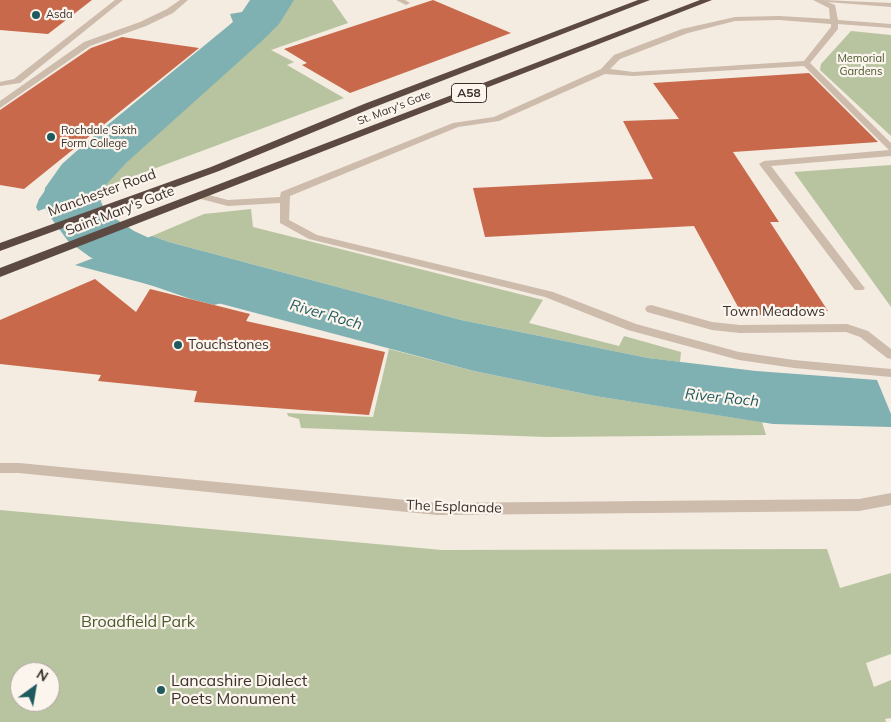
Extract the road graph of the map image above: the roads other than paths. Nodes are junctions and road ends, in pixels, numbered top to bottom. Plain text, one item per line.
1 (119, 0) edge
2 (184, 0) edge
3 (646, 0) edge
4 (708, 0) edge
5 (817, 0) edge
6 (827, 0) edge
7 (891, 5) edge
8 (835, 22) junction
9 (891, 26) edge
10 (806, 63) junction
11 (604, 71) junction
12 (0, 84) edge
13 (0, 105) edge
14 (891, 148) edge
15 (891, 152) edge
16 (215, 169) joint
17 (230, 186) joint
18 (201, 196) junction
19 (285, 200) junction
20 (3, 246) edge
21 (0, 273) edge
22 (859, 288) dead end
23 (651, 308) dead end
24 (891, 355) edge
25 (891, 373) edge
26 (0, 462) edge
27 (0, 468) edge
28 (19, 468) junction
29 (891, 499) edge

1 - 12 street
2 - 13 street
3 - 16 highway, St. Mary's Gate / A58
4 - 17 highway, St. Mary's Gate / A58
5 - 8 street
6 - 7 street
8 - 9 street
8 - 10 street
8 - 11 street
10 - 11 street
10 - 14 street
11 - 19 street
15 - 22 street
16 - 20 highway, Manchester Road / A58
17 - 18 highway, Saint Mary's Gate / A58
18 - 19 street
18 - 21 highway, Saint Mary's Gate / A58
19 - 25 street
23 - 24 street, Town Meadows
26 - 28 street, The Esplanade
27 - 28 street, The Esplanade
28 - 29 street, The Esplanade

